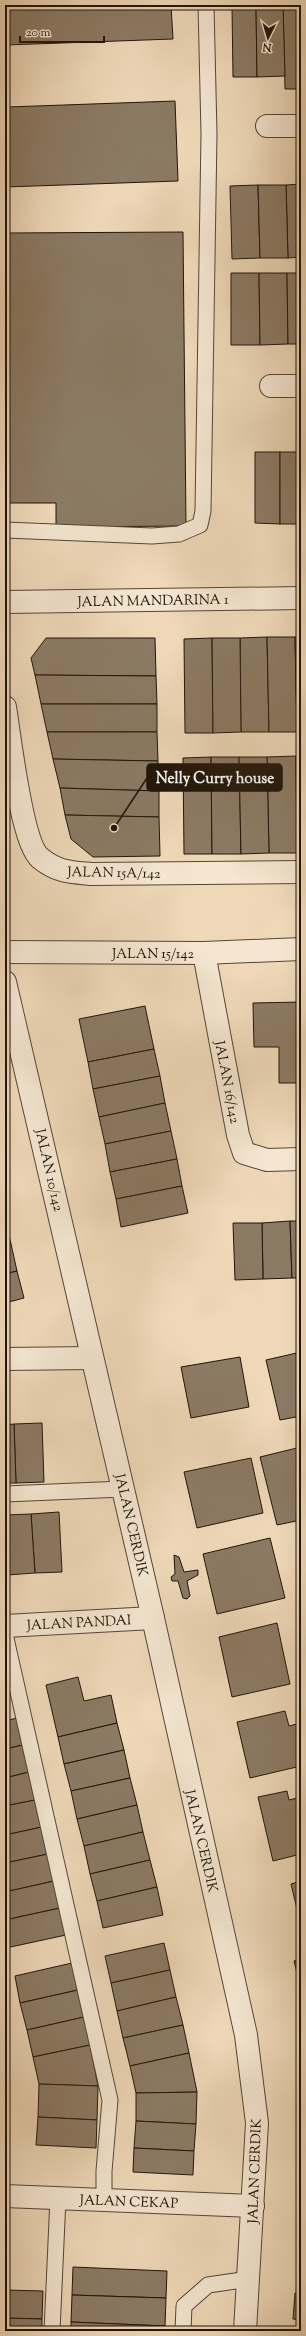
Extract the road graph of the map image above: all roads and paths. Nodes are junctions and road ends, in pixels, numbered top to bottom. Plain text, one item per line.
1 (206, 5) edge
2 (267, 126) dead end
3 (301, 126) edge
4 (271, 386) dead end
5 (301, 386) edge
6 (5, 530) edge
7 (301, 598) edge
8 (5, 602) edge
9 (5, 707) edge
10 (301, 872) edge
11 (301, 949) edge
12 (5, 952) edge
13 (204, 953) junction
14 (5, 982) edge
15 (301, 1159) edge
16 (92, 1358) junction
17 (5, 1359) edge
18 (123, 1488) junction
19 (5, 1494) edge
20 (153, 1618) junction
21 (5, 1626) edge
22 (5, 1634) edge
23 (5, 2196) edge
24 (58, 2198) junction
25 (104, 2200) junction
26 (253, 2206) junction
27 (249, 2279) junction
28 (52, 2331) edge
29 (183, 2331) edge
30 (246, 2331) edge

1 - 6 lane
2 - 3 street
4 - 5 street
7 - 8 street, JALAN MANDARINA 1
9 - 10 street, JALAN 15A/142
11 - 13 street, JALAN 15/142
12 - 13 street, JALAN 15/142
13 - 15 street, JALAN 16/142
14 - 16 street, JALAN 10/142
16 - 17 street
16 - 18 street, JALAN CERDIK
18 - 19 lane
18 - 20 street, JALAN CERDIK
20 - 21 street, JALAN PANDAI
20 - 26 street, JALAN CERDIK
22 - 25 lane
23 - 24 street, JALAN CEKAP
24 - 25 street, JALAN CEKAP
24 - 28 lane
25 - 26 street, JALAN CEKAP
26 - 27 street, JALAN CERDIK
27 - 29 lane
27 - 30 street, JALAN CERDIK

